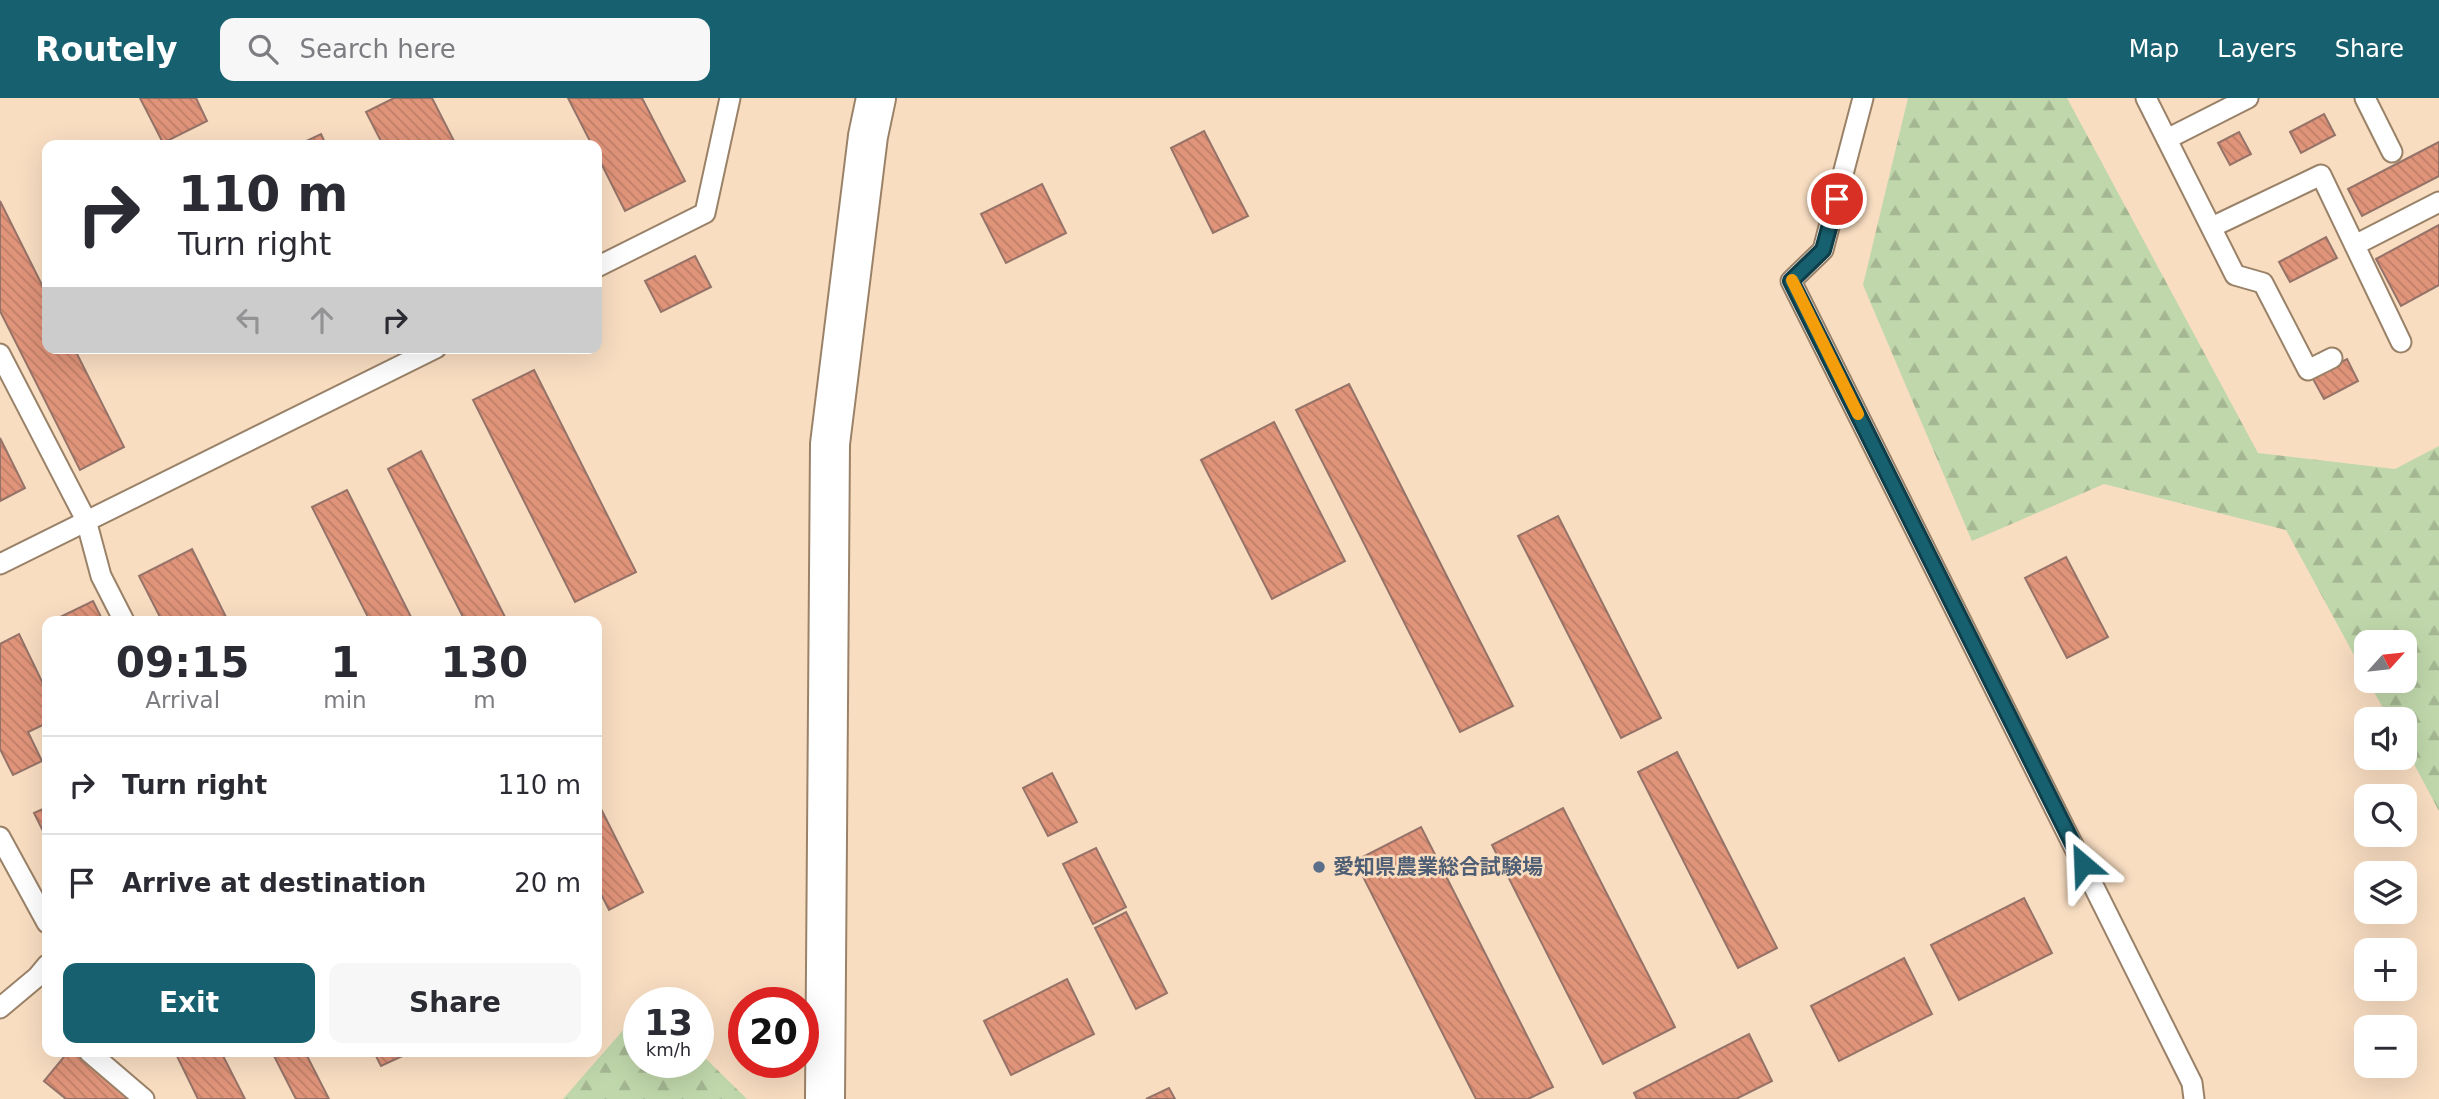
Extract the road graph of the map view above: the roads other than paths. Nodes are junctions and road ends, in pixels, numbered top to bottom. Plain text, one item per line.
1 (730, 98) edge
2 (876, 98) edge
3 (1863, 98) edge
4 (2146, 98) edge
5 (2248, 98) edge
6 (2365, 98) edge
7 (2167, 139) junction
8 (2392, 152) dead end
9 (2439, 202) edge
10 (2212, 227) junction
11 (2355, 245) junction
12 (602, 264) edge
13 (2401, 342) dead end
14 (0, 354) edge
15 (424, 354) edge
16 (2332, 358) dead end
17 (86, 520) junction
18 (0, 564) edge
19 (121, 616) edge
20 (0, 837) edge
21 (42, 914) edge
22 (42, 971) edge
23 (0, 1008) edge
24 (95, 1057) edge
25 (144, 1099) edge
26 (825, 1099) edge
27 (2194, 1099) edge

1 - 12 lane
2 - 26 street
3 - 27 lane
4 - 7 lane
5 - 7 lane
6 - 8 lane
7 - 10 lane
9 - 11 lane
10 - 11 lane
10 - 16 lane
11 - 13 lane
14 - 17 lane
15 - 17 lane
17 - 18 lane
17 - 19 lane
20 - 21 lane
22 - 23 lane
24 - 25 lane

